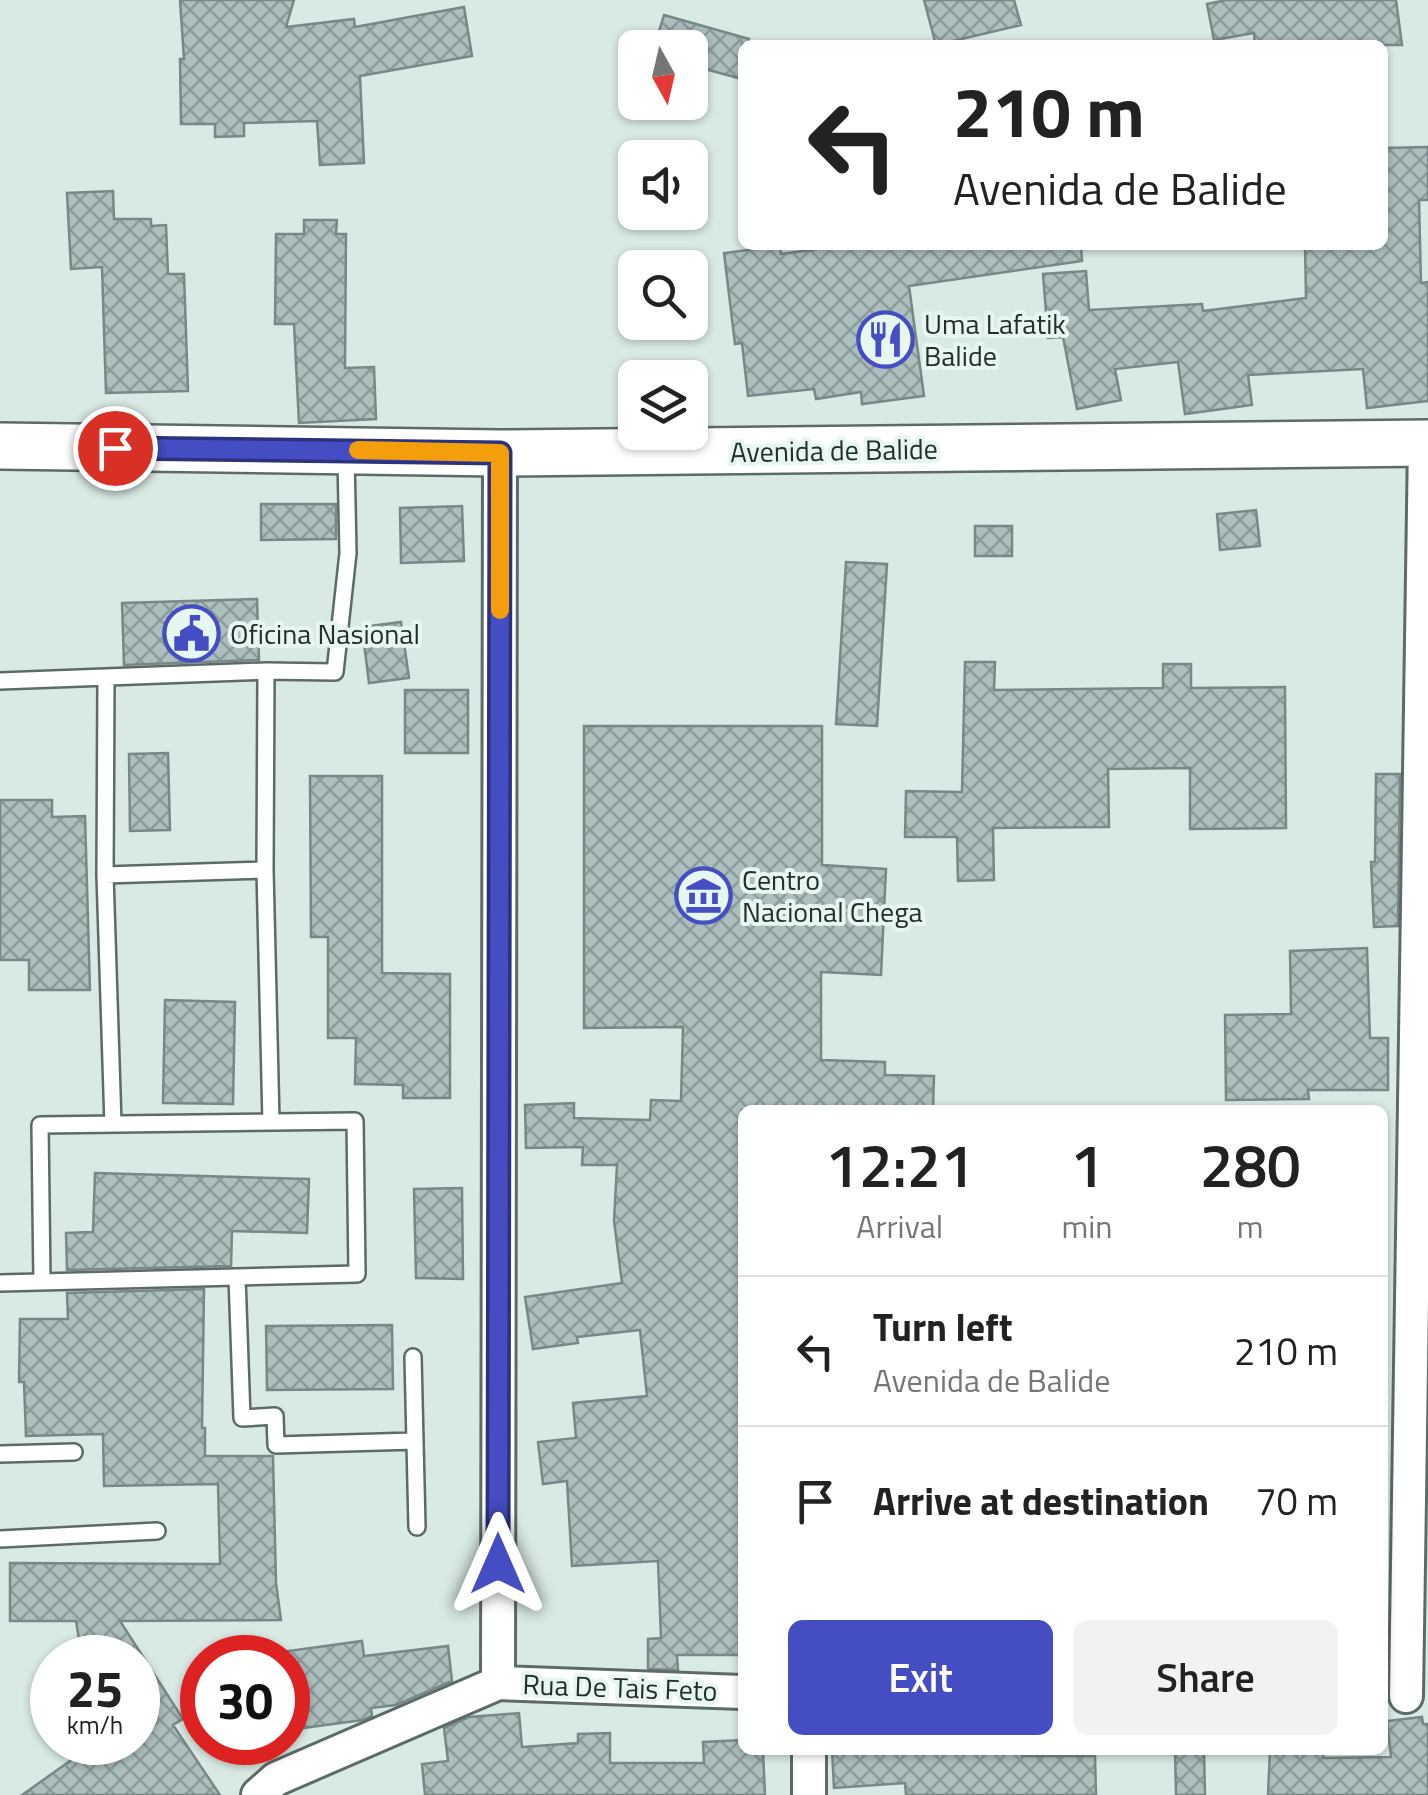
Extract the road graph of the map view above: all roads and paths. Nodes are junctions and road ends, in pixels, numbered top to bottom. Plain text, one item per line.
1 (1426, 443) edge
2 (0, 446) edge
3 (346, 450) junction
4 (500, 453) junction
5 (266, 671) junction
6 (106, 678) junction
7 (0, 681) edge
8 (264, 870) junction
9 (105, 875) junction
10 (271, 1122) junction
11 (113, 1124) junction
12 (238, 1277) junction
13 (42, 1282) junction
14 (0, 1283) edge
15 (413, 1357) dead end
16 (415, 1441) junction
17 (74, 1452) dead end
18 (0, 1454) edge
19 (417, 1527) dead end
20 (157, 1531) dead end
21 (0, 1539) edge
22 (498, 1683) junction
23 (738, 1692) edge
24 (1405, 1696) edge
25 (809, 1755) edge
26 (258, 1795) edge
27 (808, 1795) edge

1 - 4 main road, Avenida de Balide
1 - 24 street
2 - 3 main road, Avenida de Balide
3 - 4 main road, Avenida de Balide
3 - 5 lane
4 - 22 street
5 - 6 lane
5 - 8 lane
6 - 7 lane
6 - 9 lane
8 - 9 lane
8 - 10 lane
9 - 11 lane
10 - 11 lane
10 - 12 lane
11 - 13 lane
12 - 13 lane
12 - 16 lane
13 - 14 lane
15 - 16 lane
16 - 19 lane
17 - 18 lane
20 - 21 lane
22 - 23 street, Rua De Tais Feto
22 - 26 street
25 - 27 street

